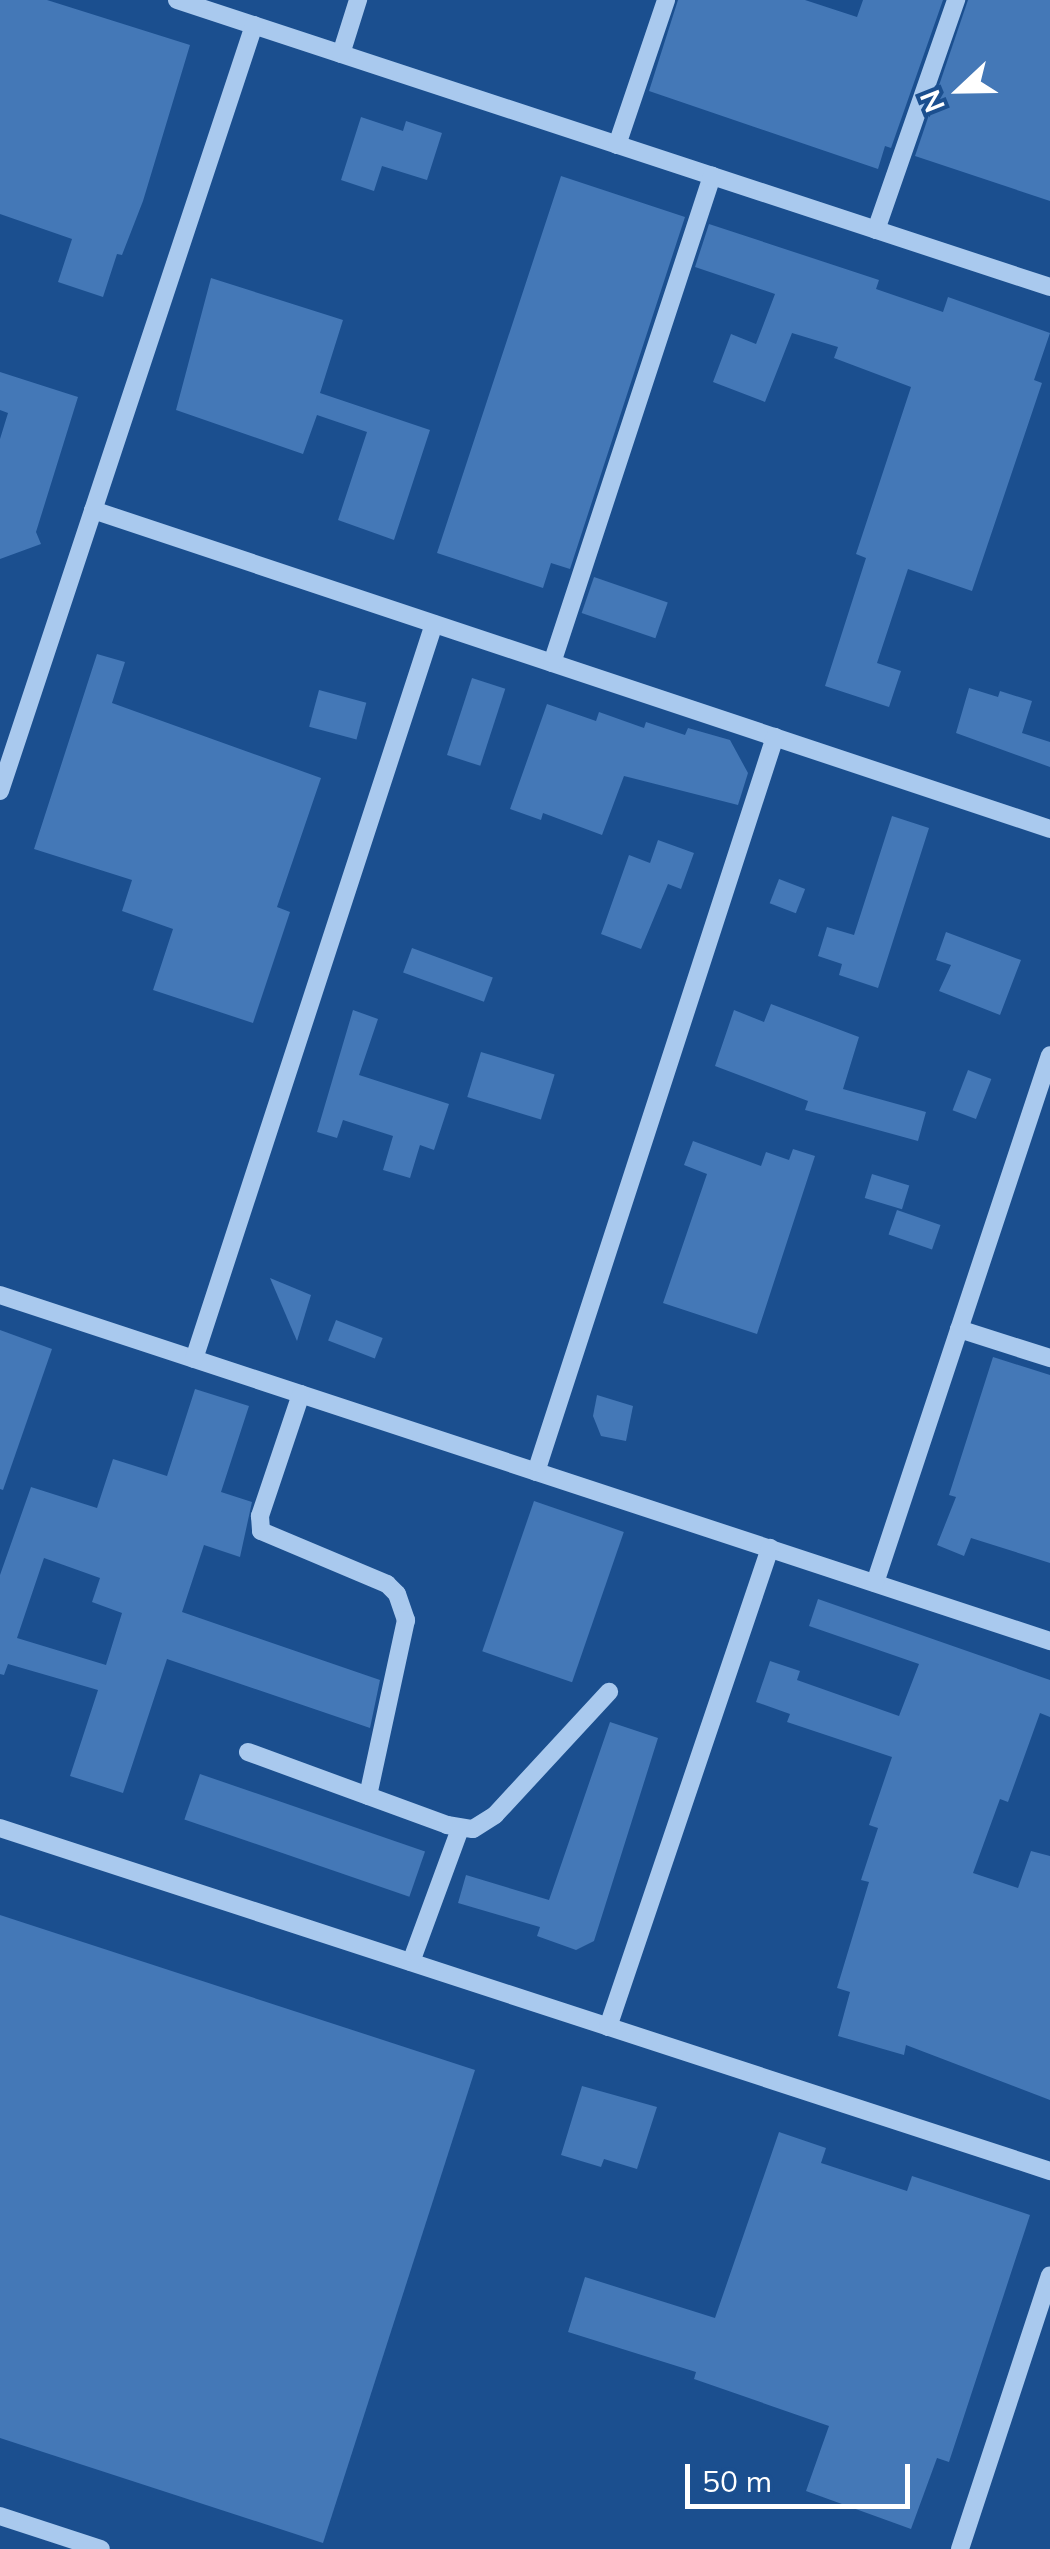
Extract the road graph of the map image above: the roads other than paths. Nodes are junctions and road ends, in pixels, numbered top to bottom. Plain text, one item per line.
1 (177, 0) edge
2 (358, 0) edge
3 (666, 0) edge
4 (956, 0) edge
5 (254, 25) junction
6 (341, 54) junction
7 (617, 145) junction
8 (712, 176) junction
9 (876, 230) junction
10 (1050, 287) edge
11 (93, 510) junction
12 (434, 624) junction
13 (552, 663) junction
14 (775, 737) junction
15 (0, 791) edge
16 (1050, 829) edge
17 (1050, 1055) edge
18 (0, 1294) edge
19 (959, 1329) junction
20 (194, 1358) junction
21 (1050, 1358) edge
22 (301, 1394) junction
23 (536, 1472) junction
24 (770, 1548) junction
25 (875, 1583) junction
26 (1050, 1641) edge
27 (610, 1692) dead end
28 (248, 1752) dead end
29 (368, 1796) junction
30 (0, 1828) edge
31 (460, 1828) junction
32 (411, 1962) junction
33 (608, 2027) junction
34 (1050, 2172) edge
35 (1050, 2274) edge
36 (0, 2516) edge
37 (100, 2549) edge
38 (960, 2549) edge

1 - 5 street
2 - 6 street
3 - 7 street
4 - 9 street
5 - 6 street
5 - 11 street
6 - 7 street
7 - 8 street
8 - 9 street
8 - 13 street
9 - 10 street
11 - 12 street
11 - 15 street
12 - 13 street
12 - 20 street
13 - 14 street
14 - 16 street
14 - 23 street
17 - 19 street
18 - 20 street
19 - 21 street
19 - 25 street
20 - 22 street
22 - 23 street
22 - 29 street
23 - 24 street
24 - 25 street
24 - 33 street
25 - 26 street
27 - 31 street
28 - 29 street
29 - 31 street
30 - 32 street
31 - 32 street
32 - 33 street
33 - 34 street
35 - 38 street
36 - 37 street

